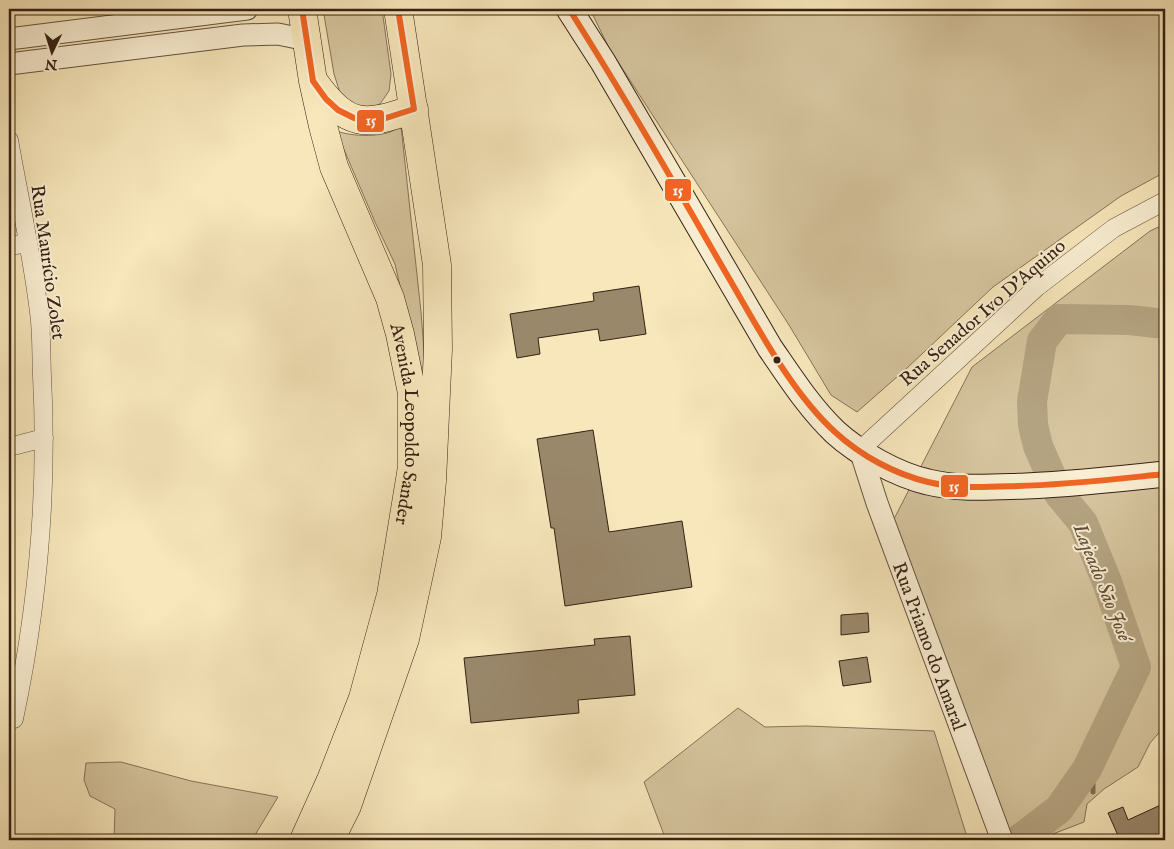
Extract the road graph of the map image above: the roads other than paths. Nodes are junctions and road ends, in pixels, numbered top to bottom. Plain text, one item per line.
1 (247, 9) edge
2 (302, 9) edge
3 (398, 9) edge
4 (569, 9) edge
5 (9, 39) edge
6 (307, 40) junction
7 (9, 64) edge
8 (314, 81) junction
9 (414, 109) junction
10 (9, 140) edge
11 (1165, 201) edge
12 (28, 243) junction
13 (9, 246) edge
14 (44, 438) junction
15 (9, 447) edge
16 (860, 450) junction
17 (1165, 474) edge
18 (14, 719) dead end
19 (304, 840) edge
20 (330, 840) edge
21 (1002, 840) edge

1 - 5 street
2 - 6 highway, Avenida Leopoldo Sander
3 - 9 highway, Avenida Leopoldo Sander
4 - 16 main road
6 - 7 street
6 - 8 highway, Avenida Leopoldo Sander
8 - 9 highway
8 - 19 highway, Avenida Leopoldo Sander
9 - 20 highway, Avenida Leopoldo Sander
10 - 12 street, Rua Maurício Zolet
11 - 16 street, Rua Senador Ivo D'Aquino
12 - 13 street
12 - 14 street, Rua Maurício Zolet
14 - 15 street
14 - 18 street, Rua Maurício Zolet
16 - 17 main road
16 - 21 street, Rua Priamo do Amaral

